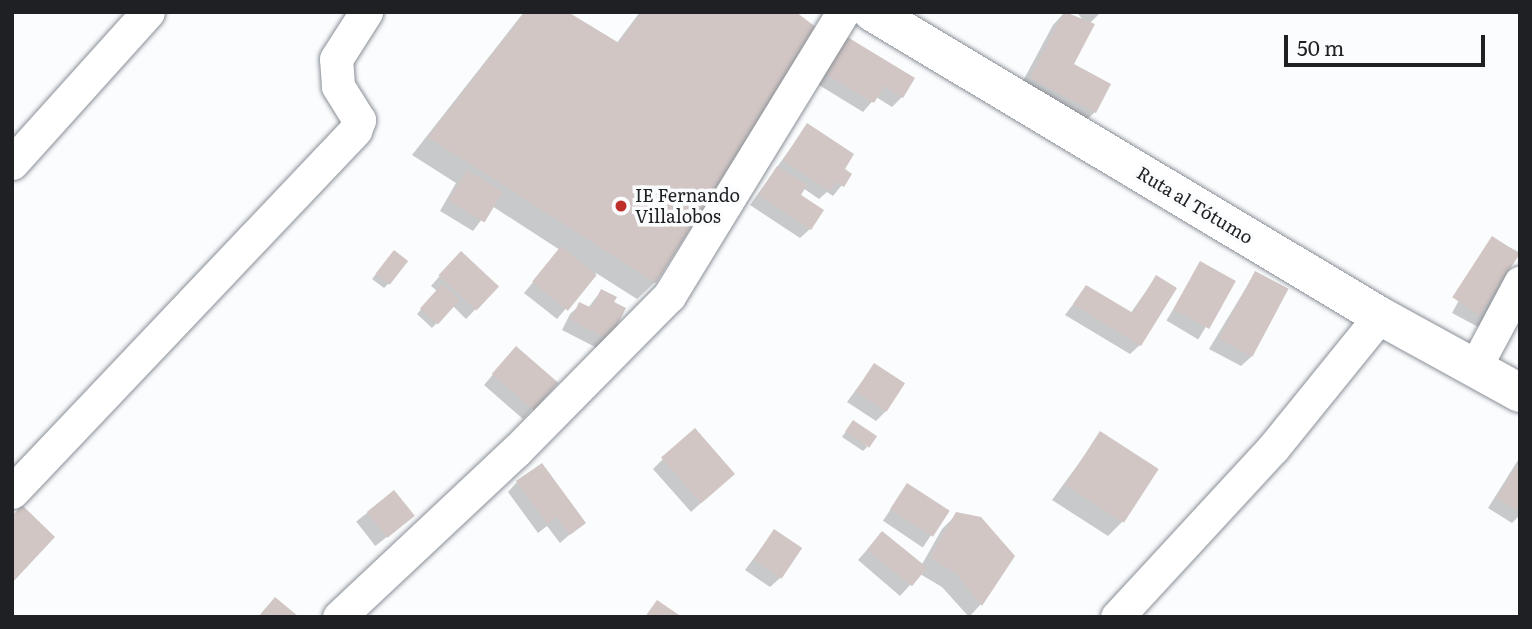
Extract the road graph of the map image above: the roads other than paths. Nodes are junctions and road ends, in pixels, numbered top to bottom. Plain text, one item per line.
1 (148, 12) edge
2 (366, 12) edge
3 (843, 12) edge
4 (872, 12) edge
5 (12, 163) edge
6 (1520, 284) edge
7 (1380, 316) junction
8 (1474, 369) junction
9 (1520, 393) edge
10 (12, 492) edge
11 (340, 617) edge
12 (1117, 617) edge

1 - 5 street
2 - 10 street
3 - 11 street
4 - 7 main road, Ruta al Tótumo
6 - 8 street
7 - 8 main road, Ruta al Tótumo
7 - 12 street
8 - 9 main road, Ruta al Tótumo

